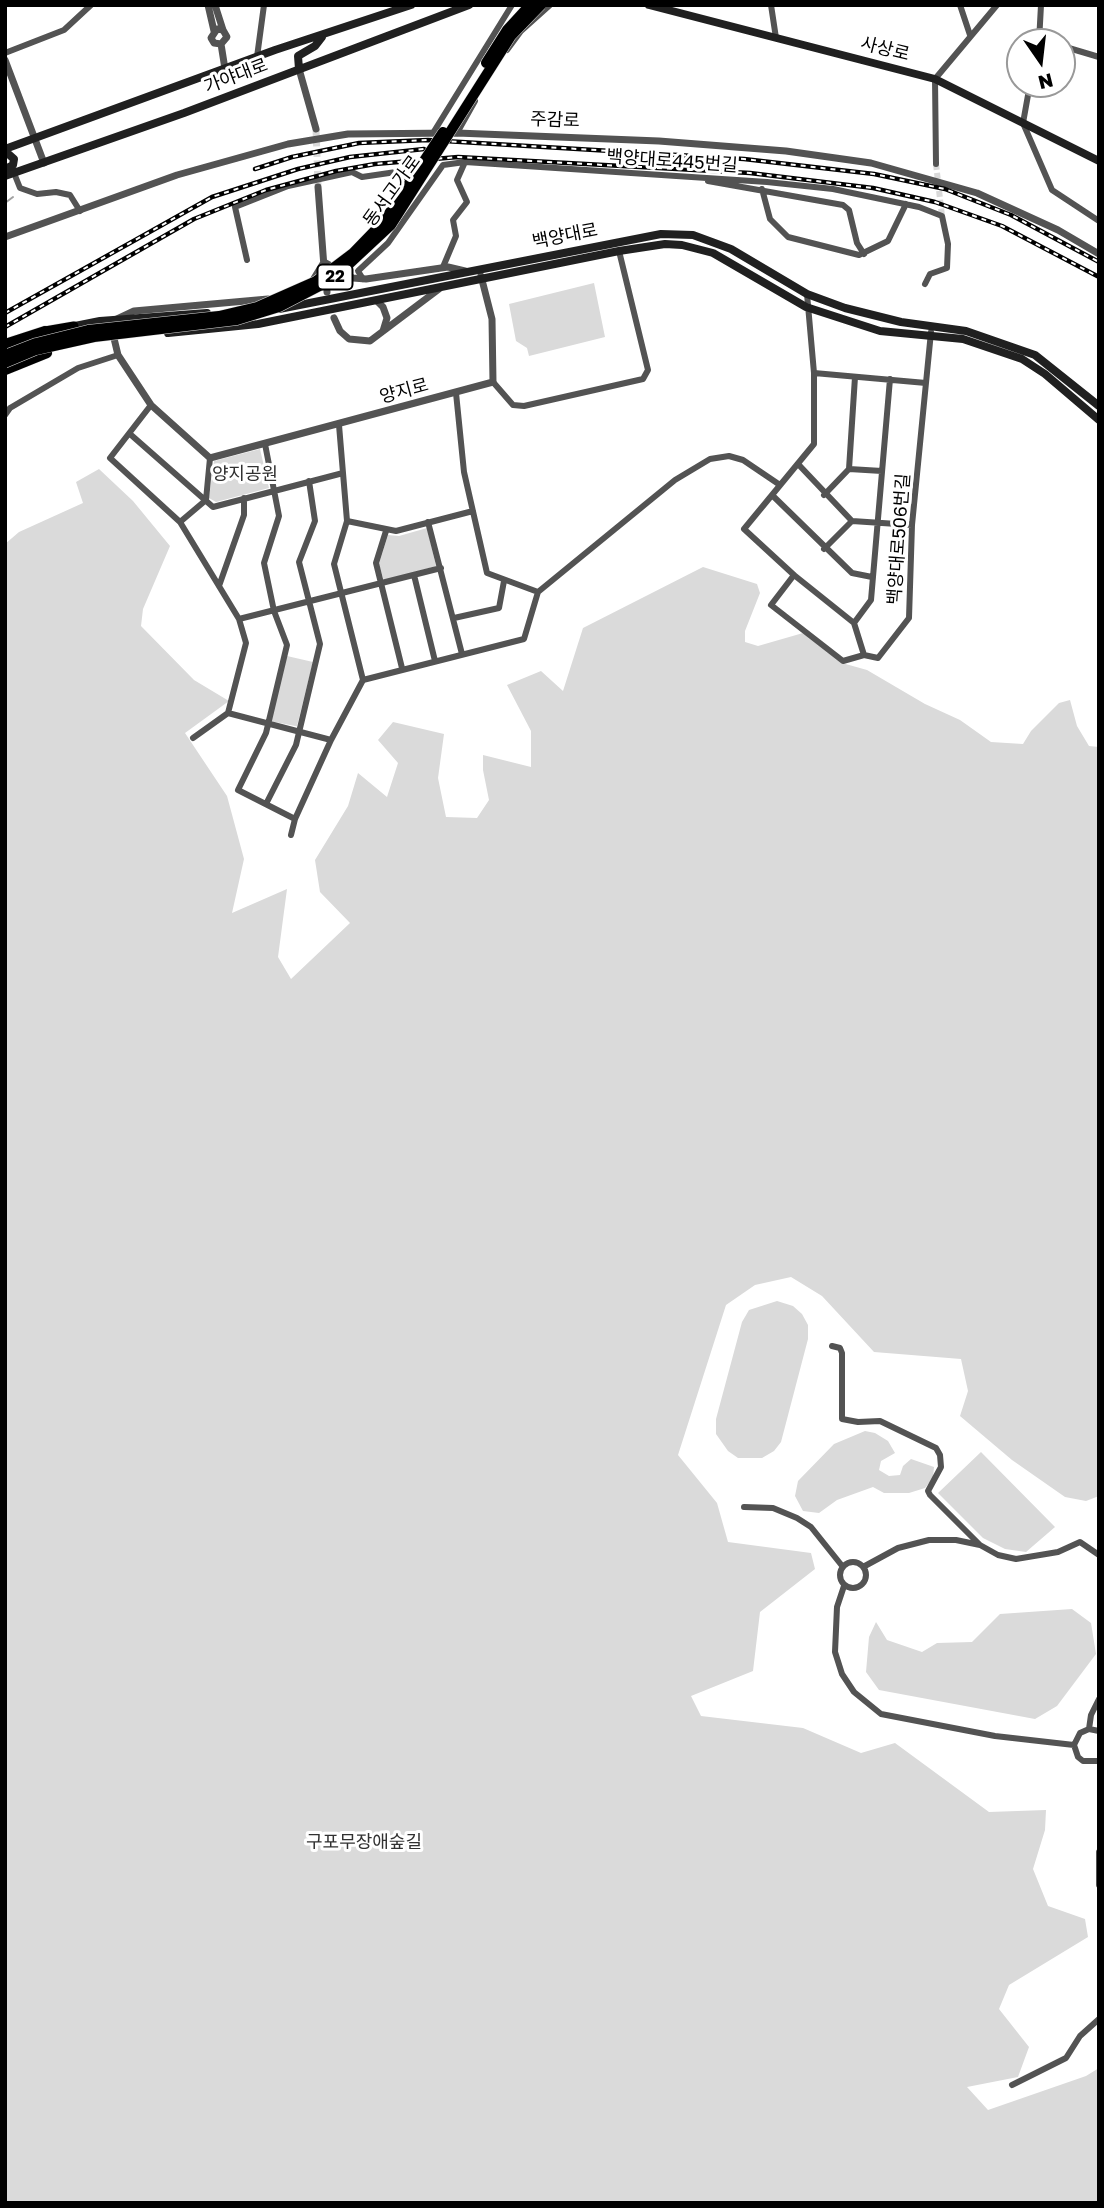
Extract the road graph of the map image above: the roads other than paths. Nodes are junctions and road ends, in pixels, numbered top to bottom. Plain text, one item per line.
1 (91, 5) edge
2 (208, 5) edge
3 (215, 5) edge
4 (264, 5) edge
5 (380, 5) edge
6 (411, 5) edge
7 (469, 5) edge
8 (512, 5) edge
9 (530, 5) edge
10 (541, 5) edge
11 (550, 5) edge
12 (649, 5) edge
13 (771, 5) edge
14 (960, 5) edge
15 (997, 5) edge
16 (1041, 5) edge
17 (383, 15) junction
18 (1040, 28) edge
19 (219, 30) junction
20 (970, 35) junction
21 (322, 37) junction
22 (776, 38) junction
23 (221, 44) junction
24 (1076, 50) edge
25 (5, 53) edge
26 (257, 57) junction
27 (1099, 57) edge
28 (5, 61) edge
29 (225, 69) junction
30 (299, 69) junction
31 (936, 79) junction
32 (1027, 98) edge
33 (1023, 123) junction
34 (316, 130) tunnel mouth
35 (433, 133) junction
36 (457, 133) junction
37 (35, 138) junction
38 (5, 150) edge
39 (1099, 161) edge
40 (465, 162) junction
41 (44, 163) junction
42 (936, 164) tunnel mouth
43 (8, 172) edge
44 (674, 175) junction
45 (761, 181) junction
46 (318, 187) tunnel mouth
47 (763, 191) junction
48 (418, 203) junction
49 (906, 204) junction
50 (80, 211) junction
51 (1099, 221) edge
52 (5, 237) edge
53 (620, 251) junction
54 (864, 254) junction
55 (1099, 254) edge
56 (247, 260) dead end
57 (324, 262) junction
58 (443, 267) junction
59 (465, 271) junction
60 (480, 272) junction
61 (363, 279) junction
62 (445, 284) junction
63 (925, 284) dead end
64 (327, 292) dead end
65 (807, 293) junction
66 (377, 300) junction
67 (806, 307) junction
68 (334, 318) dead end
69 (112, 320) junction
70 (74, 326) junction
71 (931, 327) junction
72 (45, 331) joint
73 (113, 336) junction
74 (930, 337) junction
75 (379, 338) junction
76 (79, 342) junction
77 (5, 344) edge
78 (5, 352) edge
79 (47, 353) joint
80 (118, 355) junction
81 (5, 366) edge
82 (814, 373) junction
83 (855, 377) junction
84 (890, 379) junction
85 (493, 383) junction
86 (926, 383) junction
87 (456, 393) junction
88 (150, 405) junction
89 (1099, 406) edge
90 (8, 408) edge
91 (5, 415) edge
92 (1099, 420) edge
93 (339, 425) junction
94 (130, 434) junction
95 (265, 444) junction
96 (210, 458) junction
97 (798, 464) junction
98 (849, 469) junction
99 (882, 471) junction
100 (344, 473) junction
101 (309, 481) junction
102 (780, 485) junction
103 (275, 489) junction
104 (772, 495) junction
105 (824, 495) junction
106 (244, 498) junction
107 (206, 500) junction
108 (472, 511) junction
109 (347, 521) junction
110 (852, 521) junction
111 (180, 522) junction
112 (428, 523) junction
113 (878, 523) junction
114 (912, 525) junction
115 (386, 531) junction
116 (824, 548) junction
117 (441, 568) junction
118 (414, 575) junction
119 (794, 575) junction
120 (872, 577) junction
121 (504, 580) junction
122 (381, 584) junction
123 (219, 586) junction
124 (538, 592) junction
125 (340, 595) junction
126 (307, 603) junction
127 (274, 611) junction
128 (454, 618) junction
129 (239, 619) junction
130 (854, 623) junction
131 (462, 654) junction
132 (864, 655) junction
133 (435, 661) junction
134 (402, 668) junction
135 (363, 680) junction
136 (228, 713) junction
137 (267, 723) junction
138 (298, 731) junction
139 (194, 738) dead end
140 (331, 740) junction
141 (266, 804) junction
142 (295, 819) junction
143 (291, 835) dead end
144 (832, 1346) dead end
145 (744, 1507) dead end
146 (980, 1545) junction
147 (1099, 1555) edge
148 (843, 1567) junction
149 (863, 1567) junction
150 (844, 1586) junction
151 (1099, 1699) edge
152 (1089, 1730) junction
153 (1099, 1731) edge
154 (1074, 1745) junction
155 (1098, 1762) edge
156 (1099, 1773) edge
157 (1099, 1852) edge
158 (1099, 1885) edge
159 (1099, 2019) edge
160 (1012, 2085) dead end

1 - 25 street
2 - 19 street
3 - 19 street
4 - 26 street
5 - 17 street
6 - 17 main road, 가야대로
7 - 30 main road, 가야대로
8 - 35 street
9 - 78 highway, 동서고가로 / 22, bridge
10 - 81 highway, 동서고가로 / 22, bridge
11 - 36 street
12 - 22 main road, 사상로
13 - 22 street
14 - 20 street
15 - 20 street
16 - 18 street
17 - 21 main road, 가야대로
19 - 23 street
19 - 23 street
20 - 31 street
21 - 26 main road, 가야대로
21 - 30 main road
22 - 31 main road, 사상로
23 - 29 street
24 - 27 street
26 - 29 main road, 가야대로
28 - 37 street
29 - 37 main road, 가야대로
30 - 34 street
30 - 41 main road, 가야대로
31 - 33 main road, 사상로
31 - 42 street
32 - 33 street
33 - 39 main road, 사상로
33 - 51 street
35 - 36 street, 주감로
35 - 50 street, 주감로
36 - 55 street, 주감로
37 - 38 main road, 가야대로
37 - 41 street
38 - 43 main road
40 - 44 street, 백양대로445번길
40 - 48 street, 백양대로445번길
40 - 58 street
41 - 43 main road, 가야대로
43 - 50 street
44 - 45 street, 백양대로445번길
44 - 47 street
45 - 47 street
45 - 49 street, 백양대로445번길
46 - 57 street
47 - 54 street
47 - 54 street
48 - 56 street
48 - 61 street, 백양대로445번길
49 - 54 street
49 - 63 street, 백양대로445번길
50 - 52 street, 주감로
53 - 60 main road, 백양대로
53 - 67 main road, 백양대로
53 - 85 street, 백양대로
57 - 61 street
57 - 64 street
57 - 69 street
58 - 59 street
58 - 61 street
59 - 60 main road, 백양대로
59 - 69 main road, 백양대로
60 - 62 main road, 백양대로
60 - 65 main road, 백양대로
60 - 85 street
62 - 66 main road, 백양대로
62 - 75 street
65 - 67 street
65 - 71 main road, 백양대로
66 - 73 main road, 백양대로
66 - 75 street
67 - 74 main road, 백양대로
67 - 82 street
68 - 75 street
69 - 70 main road, 백양대로
69 - 73 street
70 - 72 main road
70 - 78 main road, 백양대로
71 - 74 street, 백양대로506번길
71 - 89 main road, 백양대로
72 - 77 highway
73 - 76 main road, 백양대로
73 - 80 street
74 - 86 street, 백양대로506번길
74 - 92 main road, 백양대로
76 - 79 main road
76 - 81 main road, 백양대로
79 - 81 highway
80 - 88 street
80 - 90 street
82 - 83 street
82 - 97 street
83 - 84 street
83 - 98 street
84 - 86 street
84 - 99 street
85 - 87 street, 양지로
86 - 114 street, 백양대로506번길
87 - 93 street, 양지로
87 - 108 street
88 - 94 street
88 - 96 street
90 - 91 street
93 - 95 street, 양지로
93 - 100 street
94 - 107 street
94 - 111 street
95 - 96 street, 양지로
95 - 103 street
96 - 107 street
97 - 102 street
97 - 105 street
98 - 99 street
98 - 105 street
99 - 113 street
100 - 101 street
100 - 109 street
101 - 103 street
101 - 126 street
102 - 104 street
102 - 124 street
103 - 106 street
103 - 127 street
104 - 116 street
104 - 119 street
105 - 110 street
106 - 107 street
106 - 123 street
107 - 111 street
108 - 112 street
108 - 121 street
109 - 115 street
109 - 125 street
110 - 113 street
110 - 116 street
111 - 123 street
112 - 115 street
112 - 117 street
113 - 114 street
113 - 120 street
114 - 132 street, 백양대로506번길
115 - 122 street
116 - 120 street
117 - 118 street
117 - 128 street
118 - 122 street
118 - 133 street
119 - 130 street
119 - 132 street
120 - 130 street
121 - 124 street
121 - 128 street
122 - 125 street
122 - 134 street
123 - 129 street
124 - 131 street
125 - 126 street
125 - 135 street
126 - 127 street
126 - 138 street
127 - 129 street
127 - 137 street
128 - 131 street
129 - 136 street
130 - 132 street
131 - 133 street
133 - 134 street
134 - 135 street
135 - 140 street
136 - 137 street
136 - 139 street
137 - 138 street
137 - 141 street
138 - 140 street
138 - 141 street
140 - 142 street
141 - 142 street
142 - 143 street
144 - 146 street
145 - 148 street
146 - 147 street
146 - 149 street
148 - 149 street
148 - 150 street
149 - 150 street
150 - 154 street
151 - 152 street
152 - 153 street
152 - 154 street
154 - 155 street
155 - 156 street
157 - 158 street
159 - 160 street

